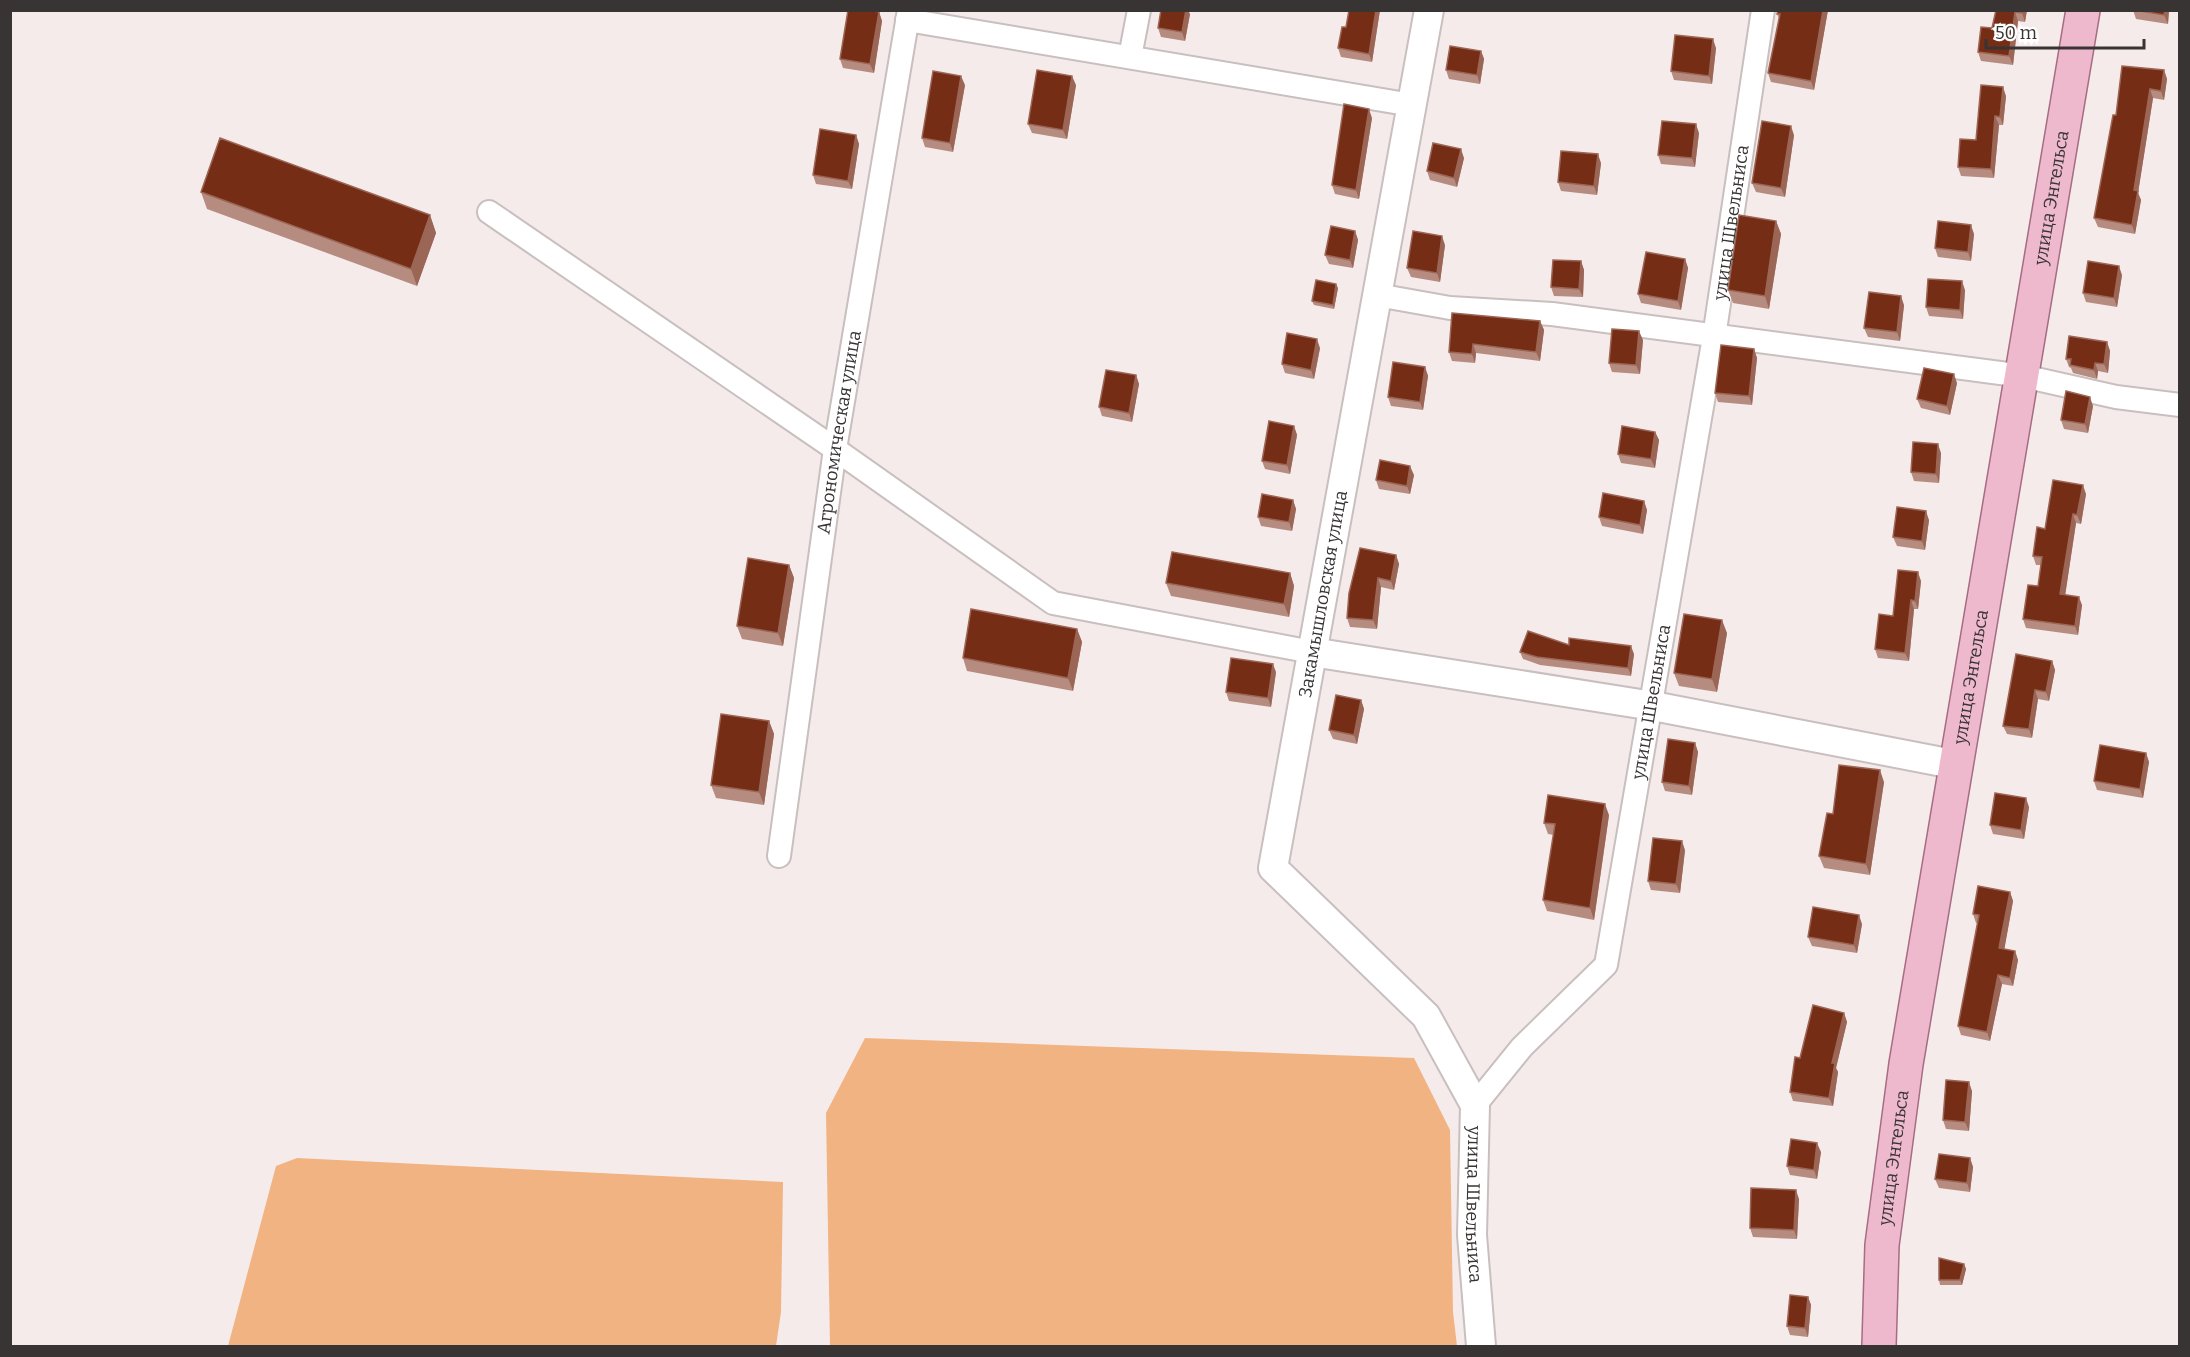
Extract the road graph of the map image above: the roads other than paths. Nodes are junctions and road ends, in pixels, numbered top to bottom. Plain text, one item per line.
1 (1139, 10) edge
2 (1429, 10) edge
3 (1763, 10) edge
4 (2084, 10) edge
5 (908, 15) edge
6 (1130, 57) junction
7 (1412, 105) junction
8 (489, 212) dead end
9 (1377, 296) junction
10 (1714, 337) junction
11 (2023, 376) junction
12 (2180, 405) edge
13 (835, 449) junction
14 (1312, 652) junction
15 (1653, 706) junction
16 (1958, 765) junction
17 (779, 856) dead end
18 (1475, 1105) junction
19 (1481, 1347) edge
20 (1879, 1347) edge

1 - 6 street
2 - 7 street, Закамышловская улица
3 - 10 street, улица Швельниса
4 - 11 main road, улица Энгельса
5 - 6 street
5 - 13 street, Агрономическая улица
6 - 7 street
7 - 9 street, Закамышловская улица
8 - 13 street
9 - 10 street
9 - 14 street, Закамышловская улица
10 - 11 street
10 - 15 street, улица Швельниса
11 - 12 street
11 - 16 main road, улица Энгельса
13 - 14 street
13 - 17 street, Агрономическая улица
14 - 15 street
14 - 18 street, Закамышловская улица
15 - 16 street
15 - 18 street, улица Швельниса
16 - 20 main road, улица Энгельса
18 - 19 street, улица Швельниса

